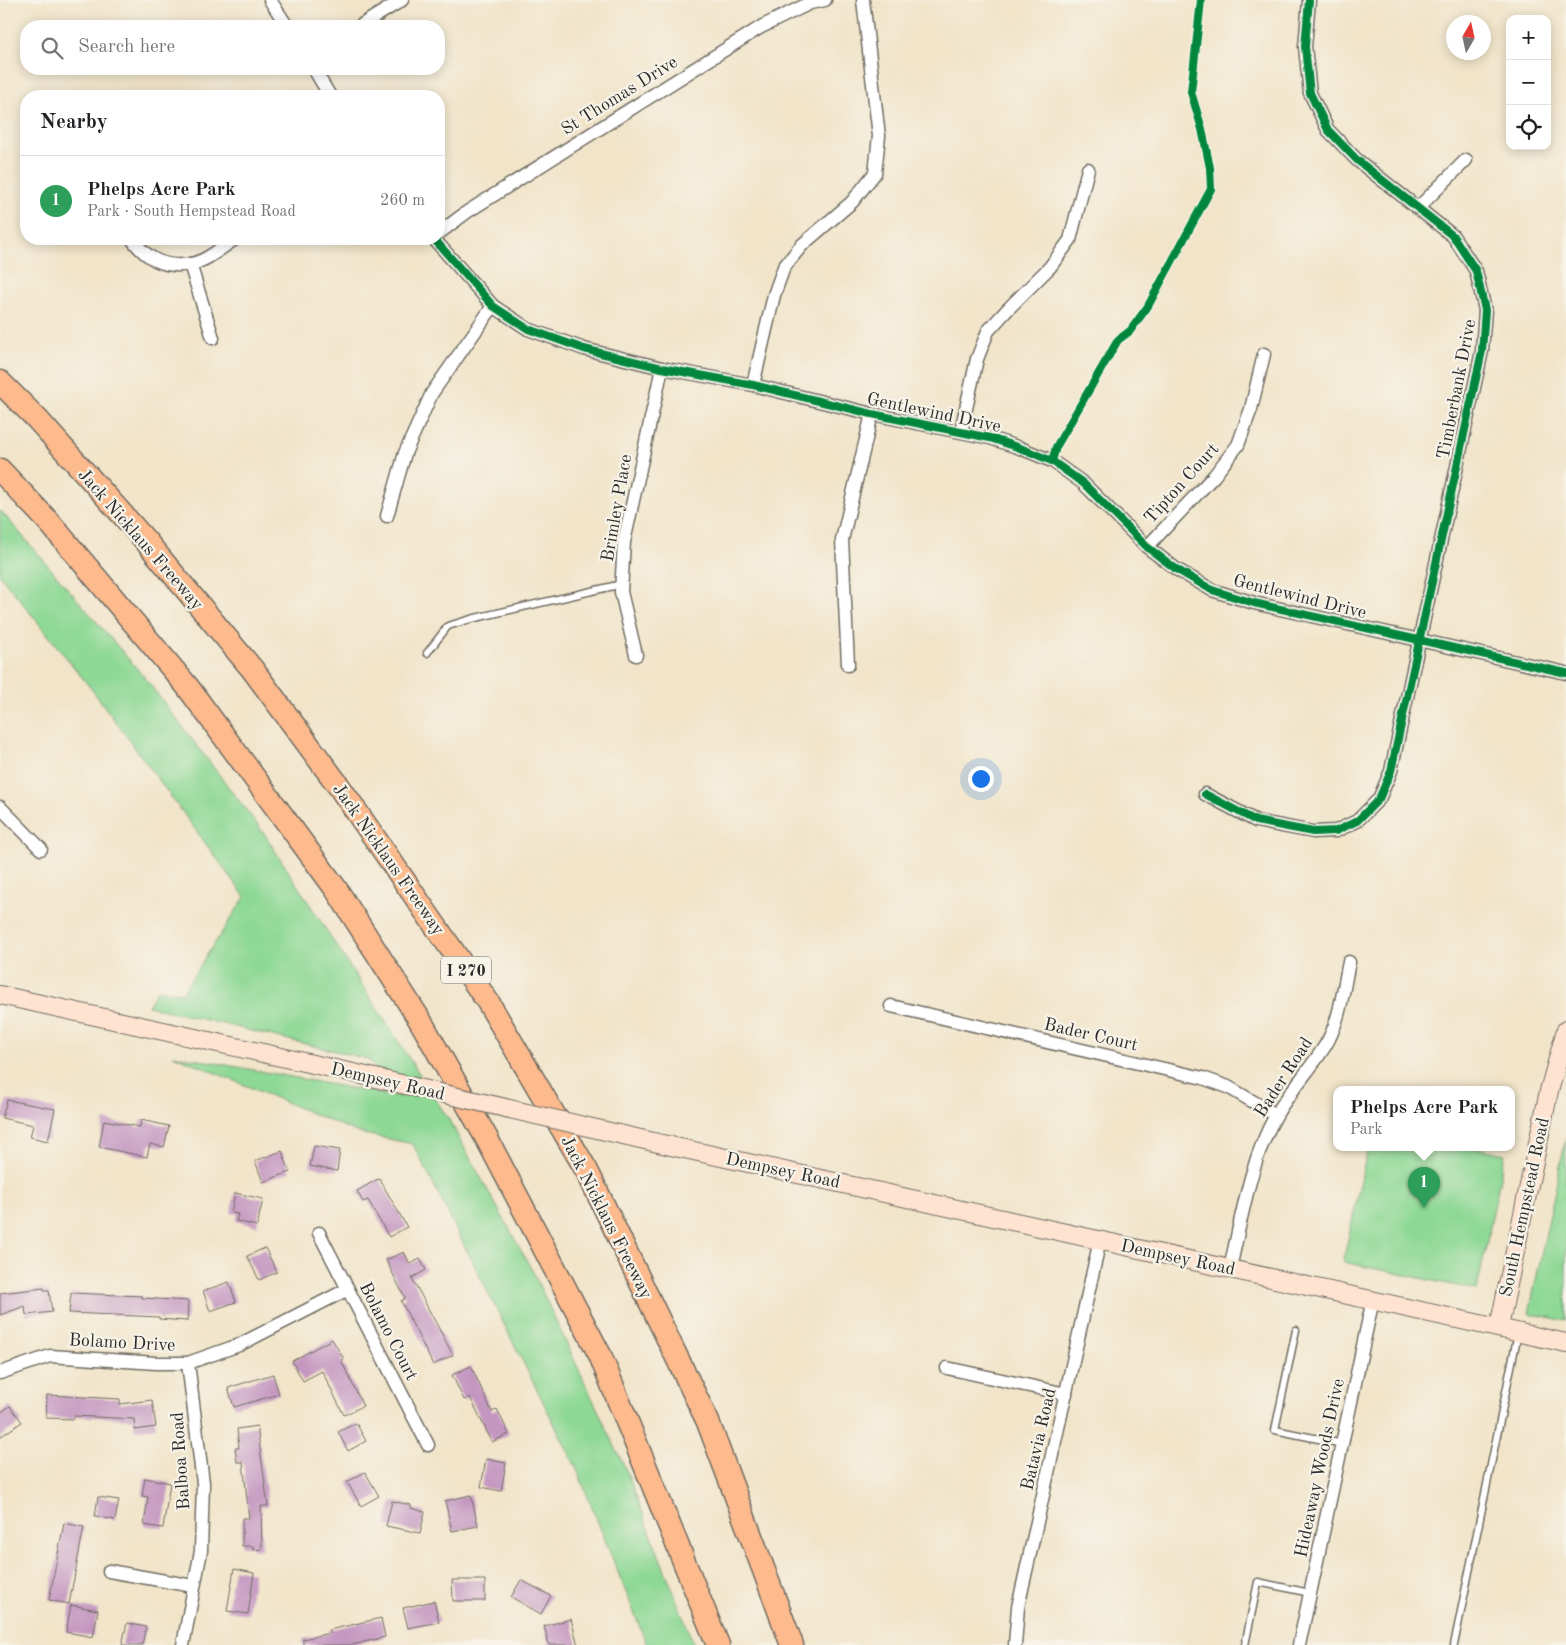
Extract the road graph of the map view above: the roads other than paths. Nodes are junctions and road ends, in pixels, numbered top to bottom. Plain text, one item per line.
1 (270, 0) edge
2 (402, 0) edge
3 (825, 0) edge
4 (863, 0) edge
5 (1309, 0) edge
6 (283, 20) edge
7 (370, 20) edge
8 (318, 75) edge
9 (326, 90) edge
10 (1466, 160) dead end
11 (1088, 169) dead end
12 (1419, 207) junction
13 (445, 229) edge
14 (137, 245) edge
15 (226, 245) edge
16 (439, 245) edge
17 (190, 264) junction
18 (493, 306) junction
19 (213, 338) dead end
20 (1264, 354) dead end
21 (662, 368) junction
22 (0, 382) edge
23 (753, 385) junction
24 (872, 414) junction
25 (961, 431) junction
26 (0, 470) edge
27 (387, 516) dead end
28 (1147, 547) junction
29 (622, 584) junction
30 (1418, 640) junction
31 (427, 653) dead end
32 (636, 655) dead end
33 (848, 665) dead end
34 (1566, 673) edge
35 (1205, 794) dead end
36 (0, 807) edge
37 (41, 849) dead end
38 (1348, 962) dead end
39 (0, 996) edge
40 (891, 1006) dead end
41 (1566, 1030) edge
42 (1276, 1115) junction
43 (319, 1233) dead end
44 (1100, 1240) junction
45 (1230, 1268) junction
46 (348, 1289) junction
47 (1373, 1299) junction
48 (1499, 1327) junction
49 (1296, 1330) dead end
50 (1518, 1332) junction
51 (1566, 1343) edge
52 (188, 1362) junction
53 (947, 1368) dead end
54 (0, 1373) edge
55 (1066, 1394) junction
56 (1343, 1444) junction
57 (428, 1445) dead end
58 (109, 1571) dead end
59 (193, 1586) junction
60 (1310, 1594) junction
61 (183, 1645) edge
62 (718, 1645) edge
63 (792, 1645) edge
64 (1014, 1645) edge
65 (1245, 1645) edge
66 (1299, 1645) edge
67 (1454, 1645) edge

1 - 6 street
2 - 7 street
3 - 13 street, St Thomas Drive
4 - 23 street
5 - 12 street, Timberbank Drive
8 - 9 street
10 - 12 street
11 - 25 street
12 - 30 street, Timberbank Drive
14 - 17 street
15 - 17 street
16 - 18 street, Gentlewind Drive
17 - 19 street
18 - 21 street, Gentlewind Drive
18 - 27 street
20 - 28 street, Tipton Court
21 - 23 street, Gentlewind Drive
21 - 29 street, Brimley Place
22 - 63 highway, Jack Nicklaus Freeway / I 270
23 - 24 street, Gentlewind Drive
24 - 25 street, Gentlewind Drive
24 - 33 street
25 - 28 street, Gentlewind Drive
26 - 62 highway
28 - 30 street, Gentlewind Drive
29 - 31 lane
29 - 32 street, Brimley Place
30 - 34 street, Gentlewind Drive
30 - 35 street, Timberbank Drive
36 - 37 street
38 - 42 street, Bader Road
39 - 44 main road, Dempsey Road, bridge
40 - 42 street, Bader Court
41 - 48 main road, South Hempstead Road
42 - 45 street, Bader Road
43 - 46 street, Bolamo Court
44 - 45 main road, Dempsey Road
44 - 55 street, Batavia Road
45 - 47 main road, Dempsey Road
46 - 52 street, Bolamo Drive
46 - 57 street, Bolamo Court
47 - 48 main road, Dempsey Road
47 - 56 street, Hideaway Woods Drive
48 - 50 main road, Dempsey Road
49 - 56 lane
50 - 51 main road, Dempsey Road
50 - 67 lane
52 - 54 street, Bolamo Drive
52 - 59 street, Balboa Road
53 - 55 street
55 - 64 street, Batavia Road
56 - 60 street, Hideaway Woods Drive
58 - 59 street
59 - 61 street, Balboa Road
60 - 65 lane
60 - 66 street, Hideaway Woods Drive

